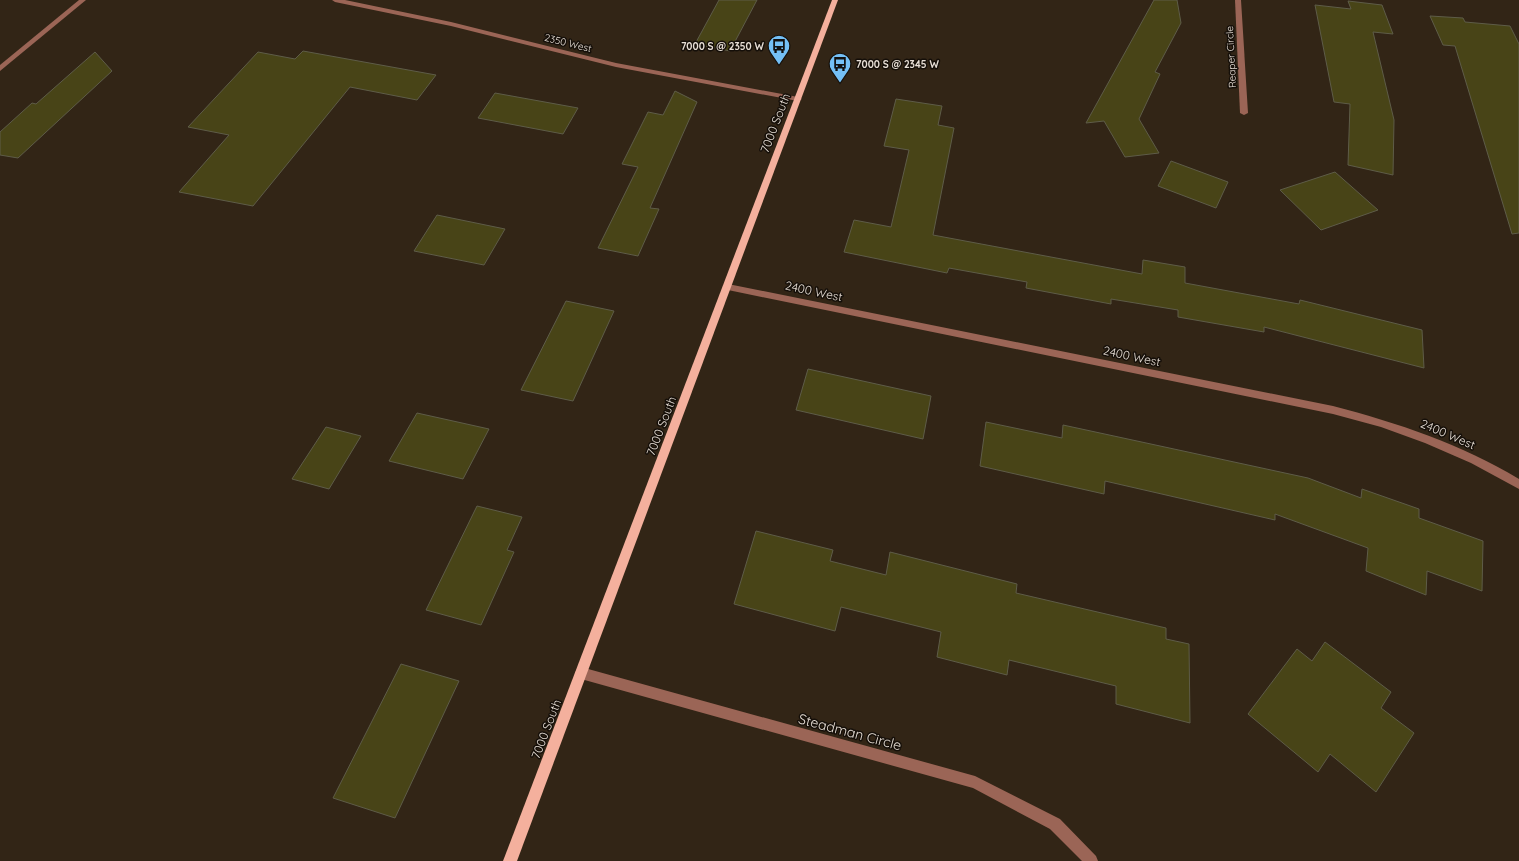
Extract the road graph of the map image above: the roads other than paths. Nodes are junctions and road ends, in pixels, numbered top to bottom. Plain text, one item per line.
1 (83, 0) edge
2 (335, 0) edge
3 (835, 0) edge
4 (1238, 0) edge
5 (0, 69) edge
6 (798, 99) junction
7 (1244, 113) dead end
8 (728, 287) junction
9 (1519, 484) edge
10 (581, 673) junction
11 (510, 861) edge
12 (1091, 861) edge

1 - 5 street
2 - 6 street, 2350 West
3 - 6 main road, 7000 South
4 - 7 street, Reaper Circle
6 - 8 main road, 7000 South
8 - 9 street, 2400 West
8 - 10 main road, 7000 South
10 - 11 main road, 7000 South
10 - 12 street, Steadman Circle

